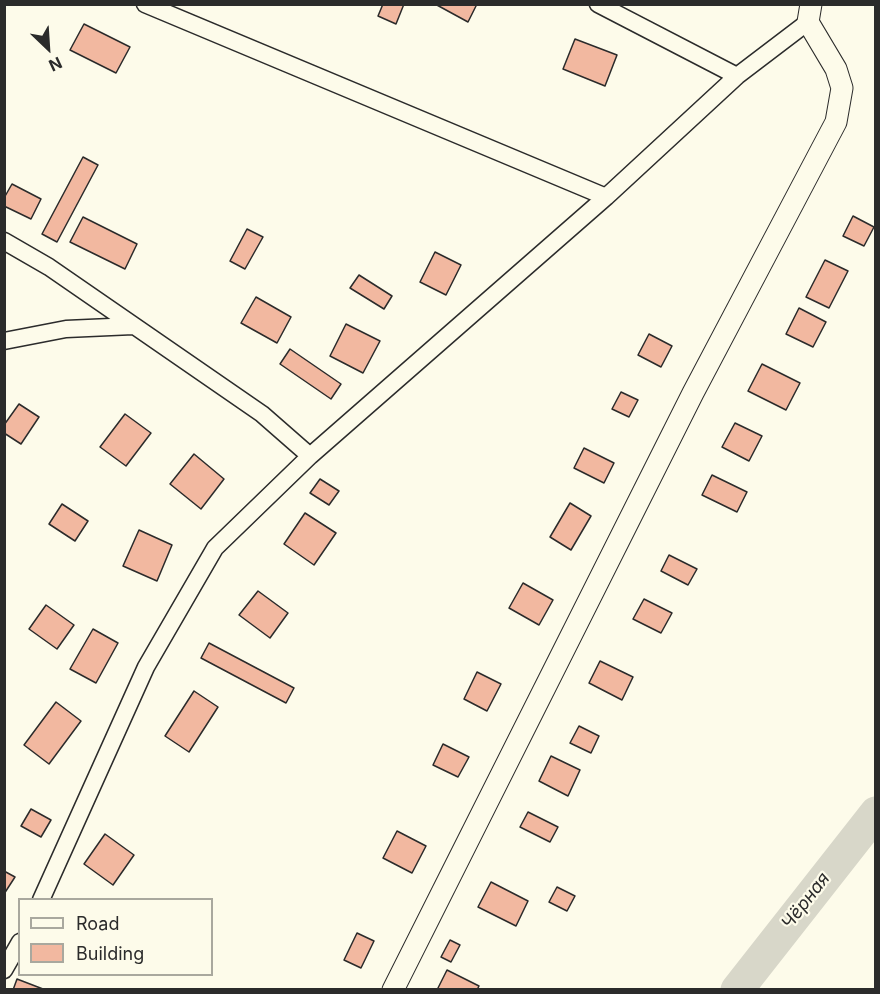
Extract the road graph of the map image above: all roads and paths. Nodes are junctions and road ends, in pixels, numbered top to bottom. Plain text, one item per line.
1 (145, 4) edge
2 (598, 4) edge
3 (809, 13) edge
4 (737, 76) junction
5 (606, 197) junction
6 (4, 241) edge
7 (133, 326) junction
8 (4, 341) edge
9 (310, 456) junction
10 (42, 898) edge
11 (18, 946) edge
12 (4, 970) edge
13 (393, 990) edge

1 - 5 street
2 - 4 street
3 - 4 street
3 - 13 street
4 - 5 street
5 - 9 street
6 - 7 street
7 - 8 street
7 - 9 street
9 - 10 street
11 - 12 street

